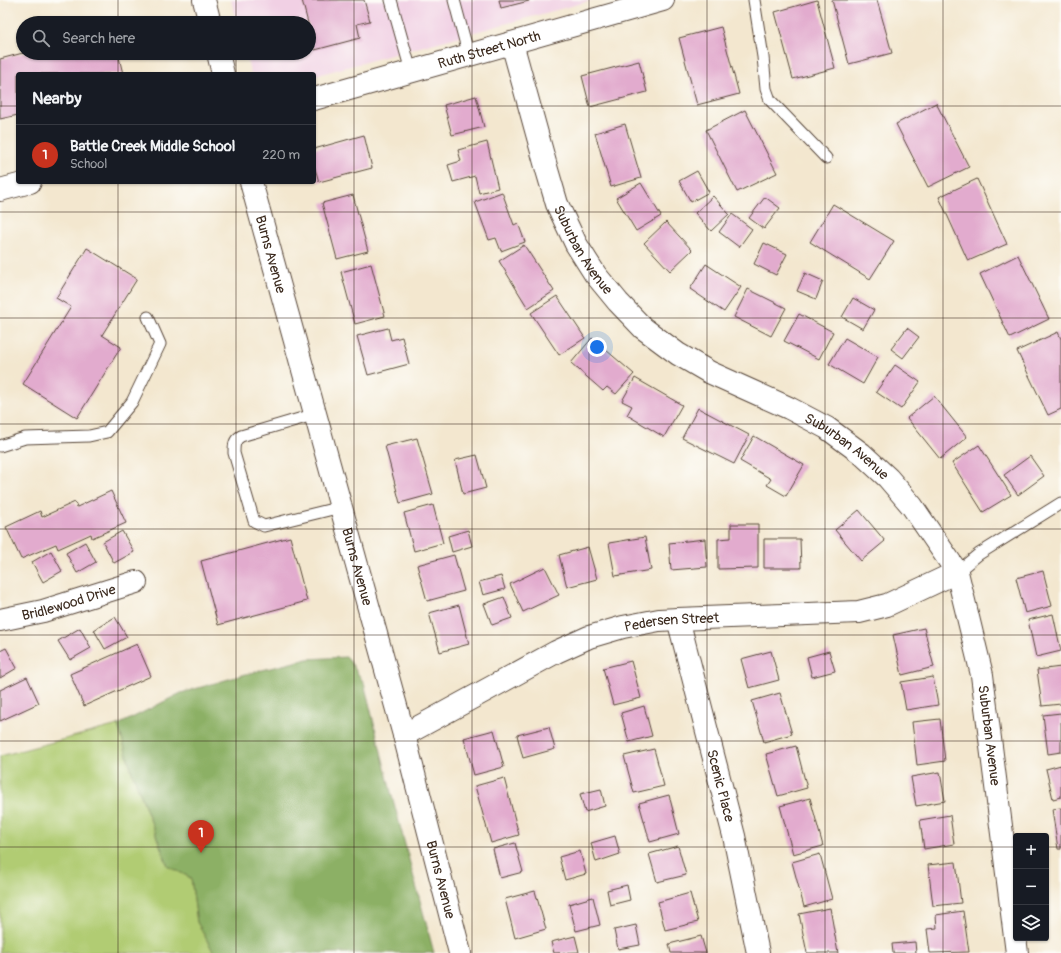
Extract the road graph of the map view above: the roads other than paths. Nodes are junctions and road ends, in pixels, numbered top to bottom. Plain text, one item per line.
1 (204, 0) edge
2 (391, 0) edge
3 (454, 0) edge
4 (663, 0) edge
5 (754, 0) edge
6 (633, 4) edge
7 (208, 16) edge
8 (512, 43) junction
9 (469, 56) junction
10 (220, 60) edge
11 (411, 71) junction
12 (223, 72) edge
13 (316, 98) edge
14 (826, 158) dead end
15 (22, 184) edge
16 (252, 184) edge
17 (0, 190) edge
18 (148, 317) dead end
19 (316, 414) junction
20 (0, 446) edge
21 (1061, 503) edge
22 (341, 507) junction
23 (957, 572) junction
24 (136, 582) dead end
25 (678, 619) junction
26 (0, 620) edge
27 (404, 735) junction
28 (460, 953) edge
29 (758, 953) edge
30 (1017, 953) edge

1 - 7 street
2 - 11 lane
3 - 9 lane
4 - 6 street, Ruth Street North
5 - 14 lane
6 - 8 street, Ruth Street North
8 - 9 street, Ruth Street North
8 - 23 street, Suburban Avenue
9 - 11 street, Ruth Street North
10 - 12 street
11 - 13 street, Ruth Street North
15 - 17 street
16 - 19 street, Burns Avenue
18 - 20 lane
19 - 22 street, Burns Avenue
19 - 22 lane
21 - 23 lane
22 - 27 street, Burns Avenue
23 - 25 street, Pedersen Street
23 - 30 street, Suburban Avenue
24 - 26 street, Bridlewood Drive
25 - 27 street, Pedersen Street
25 - 29 street, Scenic Place
27 - 28 street, Burns Avenue

